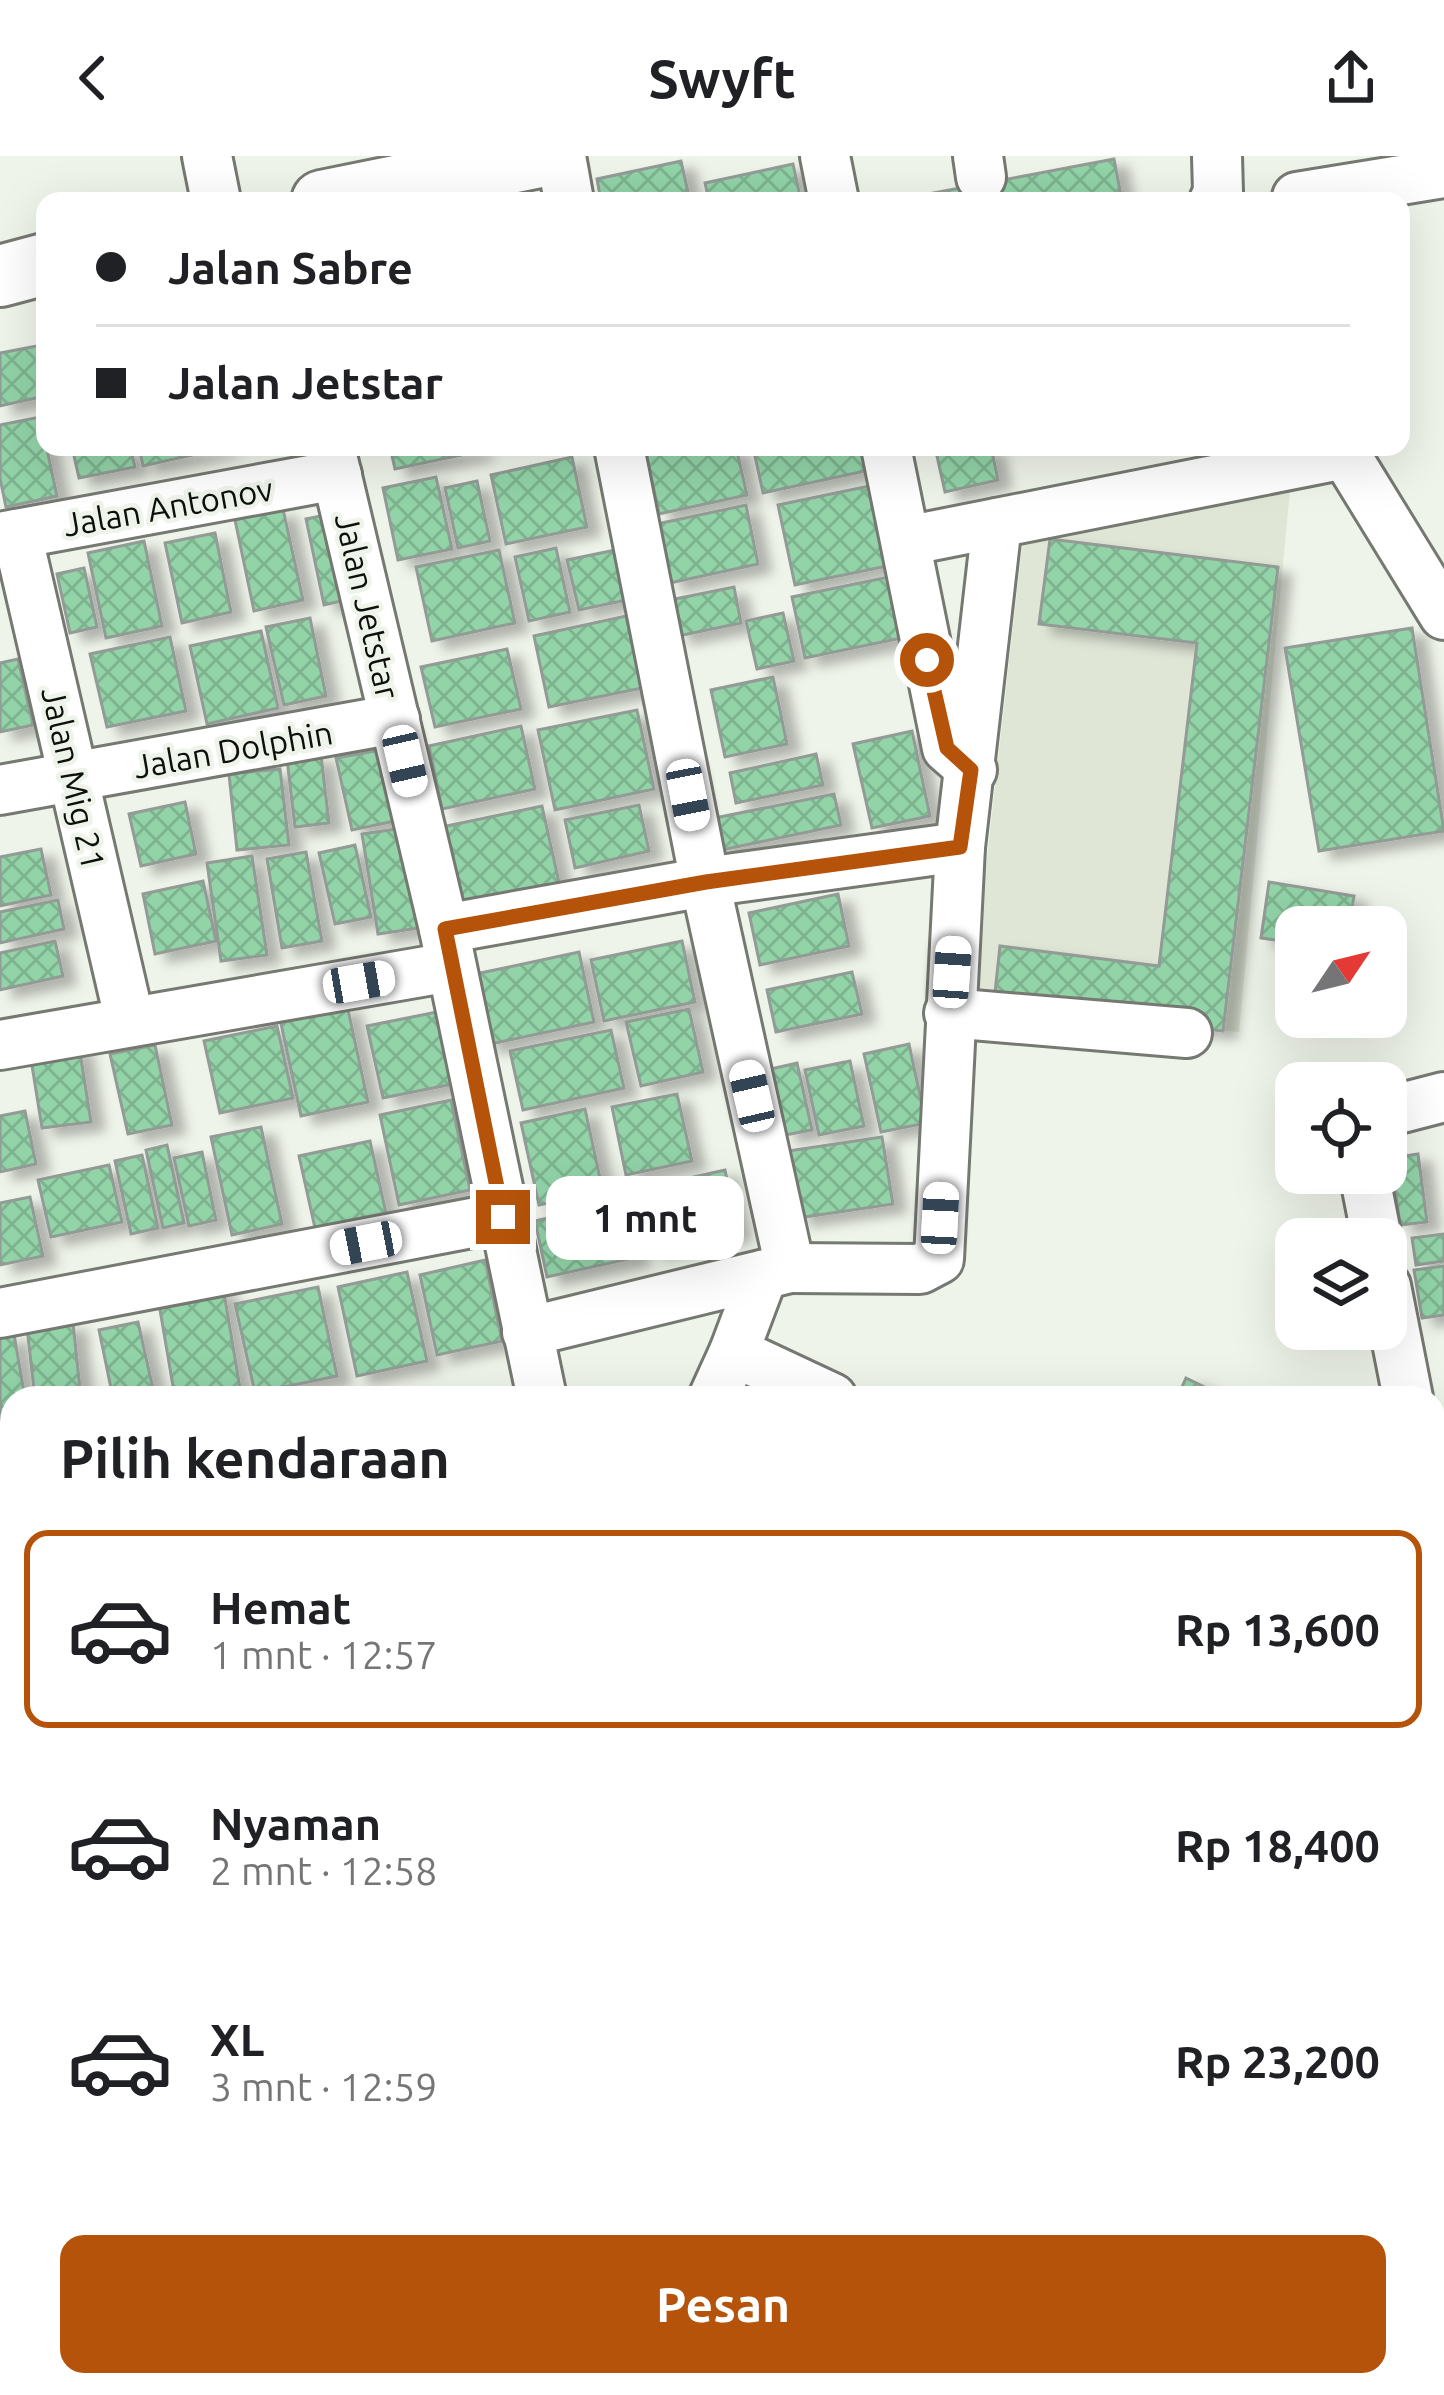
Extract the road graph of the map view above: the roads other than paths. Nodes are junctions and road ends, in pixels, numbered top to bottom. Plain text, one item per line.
1 (207, 156) edge
2 (544, 156) edge
3 (561, 156) edge
4 (825, 156) edge
5 (1217, 156) edge
6 (1444, 173) edge
7 (1295, 185) edge
8 (214, 192) edge
9 (366, 192) edge
10 (567, 192) edge
11 (832, 192) edge
12 (1218, 192) edge
13 (36, 266) edge
14 (0, 276) edge
15 (621, 456) edge
16 (888, 456) edge
17 (1316, 456) edge
18 (1349, 456) edge
19 (333, 461) edge
20 (998, 523) junction
21 (8, 535) edge
22 (905, 542) junction
23 (1444, 615) edge
24 (395, 719) junction
25 (971, 770) junction
26 (74, 778) junction
27 (0, 790) edge
28 (960, 847) junction
29 (706, 882) junction
30 (447, 948) junction
31 (949, 1013) junction
32 (130, 1022) junction
33 (1187, 1033) dead end
34 (0, 1045) edge
35 (1444, 1097) edge
36 (1407, 1107) edge
37 (503, 1217) junction
38 (776, 1271) junction
39 (0, 1313) edge
40 (527, 1332) junction
41 (1406, 1350) edge
42 (734, 1352) junction
43 (539, 1386) edge
44 (718, 1386) edge
45 (806, 1386) edge
46 (1418, 1386) edge

1 - 8 street
2 - 9 main road
3 - 10 street
4 - 11 street
5 - 12 street
6 - 7 street
13 - 14 main road
15 - 29 street
16 - 22 street
17 - 20 street
18 - 23 street
19 - 21 street, Jalan Antonov
19 - 24 street, Jalan Jetstar
20 - 22 street
20 - 25 street
21 - 26 street, Jalan Mig 21
22 - 25 street
24 - 26 street, Jalan Dolphin
24 - 30 street, Jalan Jetstar
25 - 28 street
26 - 27 street, Jalan Dolphin
26 - 32 street, Jalan Mig 21
28 - 29 street
28 - 31 street
29 - 30 street
29 - 38 street
30 - 32 street
30 - 37 street, Jalan Jetstar
31 - 33 street
31 - 38 street
32 - 34 street
35 - 36 street
37 - 39 street
37 - 40 street, Jalan Jetstar
38 - 40 street
38 - 42 street
40 - 43 street, Jalan Jetstar
41 - 46 street
42 - 44 street
42 - 45 street

